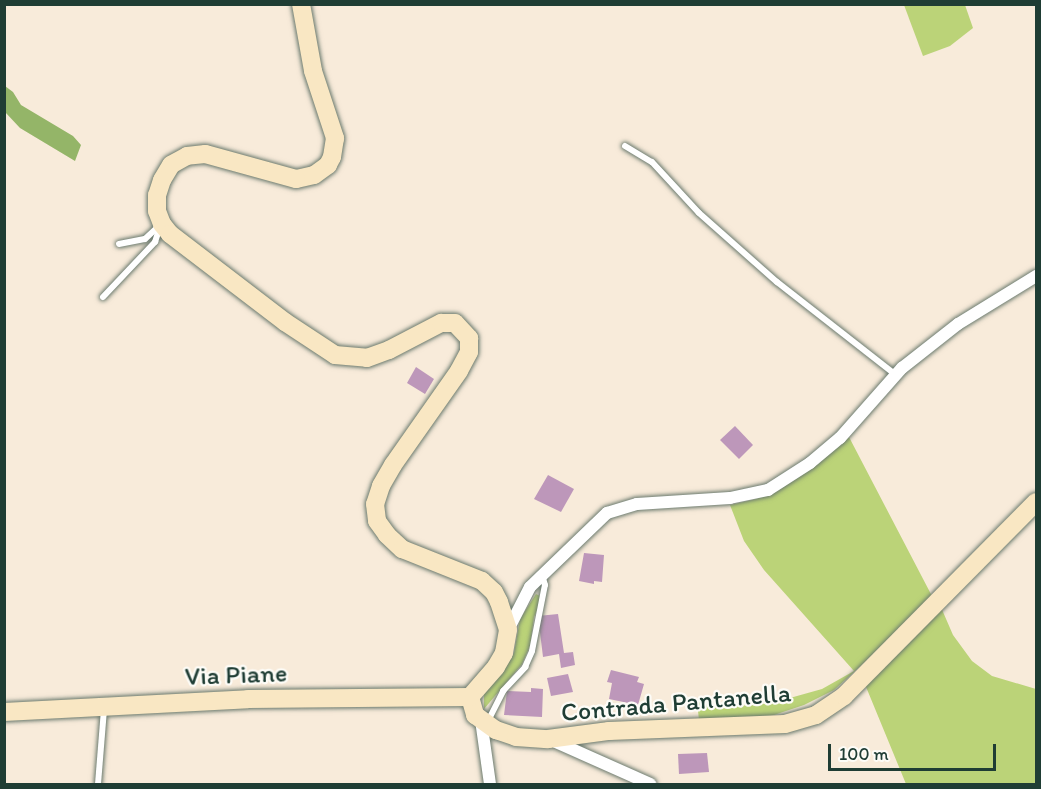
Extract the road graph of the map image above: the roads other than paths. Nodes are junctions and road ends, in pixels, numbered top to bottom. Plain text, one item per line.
1 (301, 4) edge
2 (625, 146) dead end
3 (162, 224) junction
4 (119, 244) dead end
5 (1036, 276) edge
6 (103, 297) dead end
7 (896, 375) junction
8 (1036, 502) edge
9 (542, 575) junction
10 (507, 630) junction
11 (470, 697) junction
12 (104, 705) junction
13 (4, 712) edge
14 (484, 722) junction
15 (548, 739) junction
16 (98, 784) edge
17 (490, 784) edge
18 (650, 784) edge

1 - 3 street
2 - 7 lane
3 - 4 lane
3 - 6 lane
3 - 10 street
5 - 7 street
7 - 9 street
8 - 15 street, Contrada Pantanella
9 - 10 street
9 - 14 lane
10 - 11 street
11 - 12 street, Via Piane
11 - 14 street
12 - 13 street, Via Piane
12 - 16 lane
14 - 15 street, Contrada Pantanella
14 - 17 street
15 - 18 street

